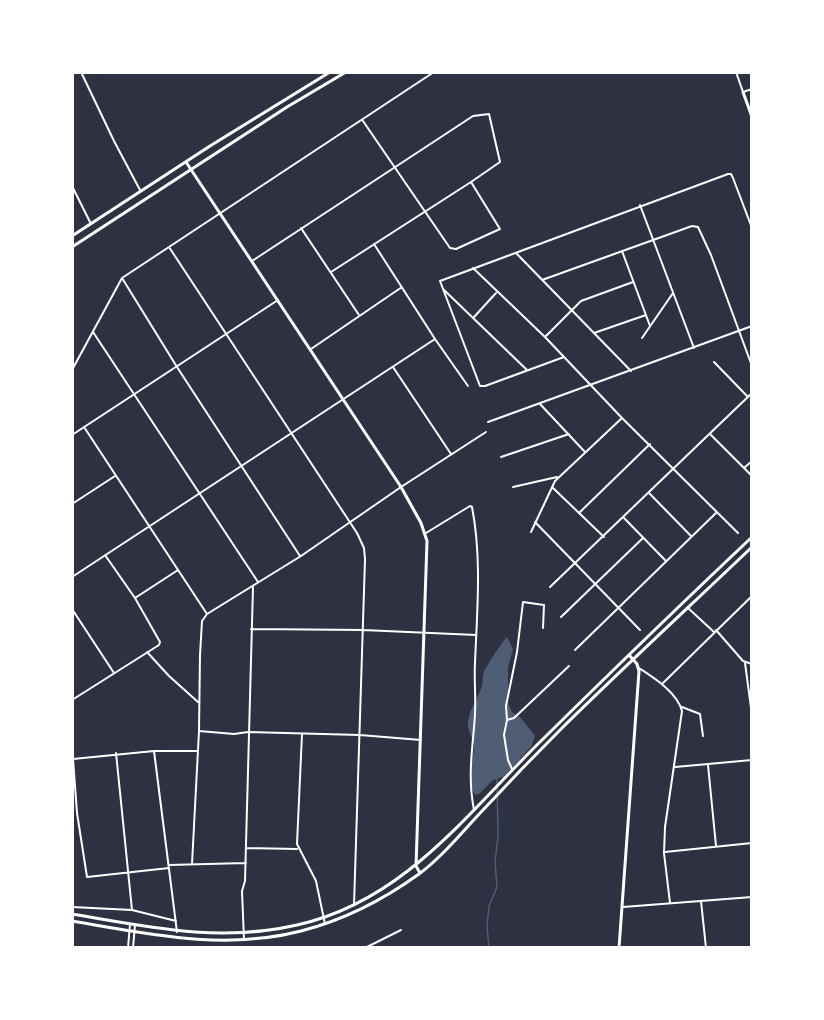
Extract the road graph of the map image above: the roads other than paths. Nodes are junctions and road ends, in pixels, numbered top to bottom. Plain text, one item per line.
1 (81, 72) edge
2 (330, 72) edge
3 (346, 72) edge
4 (434, 72) edge
5 (736, 72) edge
6 (752, 89) edge
7 (743, 92) junction
8 (752, 117) edge
9 (363, 121) junction
10 (186, 162) junction
11 (395, 167) junction
12 (191, 169) junction
13 (471, 182) junction
14 (72, 186) edge
15 (141, 192) junction
16 (640, 205) junction
17 (425, 210) junction
18 (220, 214) junction
19 (91, 224) junction
20 (301, 228) junction
21 (752, 228) edge
22 (72, 236) edge
23 (652, 239) junction
24 (374, 243) junction
25 (72, 247) edge
26 (169, 247) junction
27 (622, 250) junction
28 (515, 252) junction
29 (252, 261) junction
30 (473, 268) junction
31 (331, 272) junction
32 (122, 278) junction
33 (542, 280) junction
34 (633, 282) junction
35 (402, 287) junction
36 (441, 288) junction
37 (497, 292) junction
38 (673, 293) junction
39 (278, 300) junction
40 (571, 309) junction
41 (359, 315) junction
42 (646, 315) junction
43 (474, 317) junction
44 (650, 326) junction
45 (752, 326) edge
46 (739, 331) junction
47 (93, 332) junction
48 (593, 333) junction
49 (227, 334) junction
50 (545, 337) junction
51 (642, 338) dead end
52 (435, 339) junction
53 (694, 348) junction
54 (310, 349) junction
55 (564, 357) junction
56 (714, 362) dead end
57 (752, 366) edge
58 (177, 367) junction
59 (393, 367) junction
60 (72, 370) edge
61 (527, 370) junction
62 (631, 371) junction
63 (591, 385) junction
64 (468, 386) dead end
65 (752, 393) edge
66 (134, 395) junction
67 (748, 397) junction
68 (343, 400) junction
69 (540, 404) junction
70 (621, 418) junction
71 (488, 423) dead end
72 (84, 427) junction
73 (486, 432) dead end
74 (293, 433) junction
75 (569, 434) junction
76 (710, 434) junction
77 (72, 435) edge
78 (650, 444) junction
79 (585, 452) junction
80 (451, 454) junction
81 (501, 458) dead end
82 (752, 461) edge
83 (243, 466) junction
84 (674, 468) junction
85 (744, 468) junction
86 (116, 475) junction
87 (752, 476) edge
88 (559, 477) junction
89 (401, 487) junction
90 (552, 487) junction
91 (513, 488) dead end
92 (200, 493) junction
93 (649, 493) junction
94 (72, 503) edge
95 (717, 512) junction
96 (579, 513) junction
97 (624, 518) junction
98 (350, 522) junction
99 (535, 522) junction
100 (149, 526) junction
101 (531, 532) dead end
102 (426, 533) junction
103 (738, 533) dead end
104 (604, 537) junction
105 (692, 537) junction
106 (752, 537) edge
107 (643, 538) junction
108 (752, 547) edge
109 (105, 555) junction
110 (301, 556) junction
111 (666, 562) junction
112 (576, 563) junction
113 (178, 570) junction
114 (72, 577) edge
115 (259, 583) junction
116 (595, 584) junction
117 (253, 587) junction
118 (550, 587) dead end
119 (752, 597) edge
120 (135, 598) junction
121 (619, 608) junction
122 (688, 608) junction
123 (72, 609) edge
124 (207, 614) junction
125 (561, 617) dead end
126 (543, 628) dead end
127 (252, 629) junction
128 (363, 630) junction
129 (640, 630) dead end
130 (715, 631) junction
131 (424, 633) junction
132 (476, 635) junction
133 (575, 650) dead end
134 (147, 652) junction
135 (629, 655) junction
136 (633, 659) junction
137 (745, 663) junction
138 (752, 664) edge
139 (569, 666) dead end
140 (639, 668) junction
141 (114, 673) junction
142 (662, 684) junction
143 (72, 700) edge
144 (198, 702) junction
145 (682, 707) junction
146 (752, 716) edge
147 (507, 720) junction
148 (199, 731) junction
149 (248, 732) junction
150 (302, 734) junction
151 (360, 735) junction
152 (703, 736) dead end
153 (421, 740) junction
154 (72, 745) edge
155 (154, 751) junction
156 (198, 751) junction
157 (116, 753) junction
158 (73, 759) edge
159 (752, 760) edge
160 (708, 765) junction
161 (675, 767) junction
162 (512, 769) junction
163 (474, 810) junction
164 (752, 843) edge
165 (716, 846) junction
166 (246, 848) junction
167 (298, 849) junction
168 (664, 853) junction
169 (246, 863) junction
170 (192, 864) junction
171 (169, 866) junction
172 (416, 866) junction
173 (128, 873) junction
174 (420, 873) junction
175 (752, 897) edge
176 (701, 901) junction
177 (669, 903) junction
178 (354, 905) junction
179 (72, 907) edge
180 (622, 907) junction
181 (132, 910) junction
182 (72, 914) edge
183 (324, 918) junction
184 (72, 921) edge
185 (176, 921) junction
186 (133, 924) junction
187 (325, 924) junction
188 (401, 930) dead end
189 (129, 931) junction
190 (135, 932) junction
191 (177, 932) junction
192 (244, 933) junction
193 (244, 939) junction
194 (752, 947) edge
195 (128, 948) edge
196 (133, 948) edge
197 (365, 948) edge
198 (619, 948) edge
199 (706, 948) edge
200 (743, 948) edge

1 - 15 street
2 - 10 street
3 - 12 street
4 - 9 street
5 - 7 street
6 - 7 street
7 - 8 street
9 - 11 street
9 - 18 street
10 - 12 street
10 - 15 street
11 - 13 street
11 - 17 street
11 - 20 street
12 - 18 street
12 - 25 street
13 - 17 street
13 - 17 street
14 - 19 street
15 - 19 street
16 - 21 street
16 - 23 street
16 - 28 street
17 - 24 street
18 - 26 street
18 - 29 street
19 - 22 street
20 - 29 street
20 - 31 street
23 - 27 street
23 - 38 street
23 - 46 street
24 - 31 street
24 - 35 street
26 - 32 street
26 - 49 street
27 - 33 street
27 - 34 street
28 - 30 street
28 - 33 street
29 - 39 street
30 - 36 street
30 - 37 street
31 - 41 street
32 - 47 street
32 - 58 street
33 - 40 street
34 - 40 street
34 - 42 street
35 - 41 street
35 - 52 street
36 - 43 street
36 - 61 street
37 - 43 street
37 - 50 street
38 - 44 street
38 - 53 street
39 - 49 street
39 - 54 street
40 - 48 street
40 - 50 street
41 - 54 street
42 - 44 street
42 - 48 street
43 - 61 street
44 - 51 street
45 - 46 street
46 - 53 street
46 - 57 street
47 - 60 street
47 - 66 street
48 - 62 street
49 - 58 street
49 - 74 street
50 - 55 street
52 - 59 street
52 - 64 street
53 - 62 street
54 - 68 street
55 - 61 street
55 - 63 street
56 - 67 street
58 - 66 street
58 - 83 street
59 - 68 street
59 - 80 street
62 - 63 street
63 - 69 street
63 - 70 street
65 - 67 street
66 - 72 street
66 - 92 street
67 - 76 street
68 - 74 street
68 - 89 street
69 - 71 street
69 - 75 street
70 - 78 street
70 - 79 street
72 - 77 street
72 - 86 street
73 - 80 street
74 - 83 street
74 - 98 street
75 - 79 street
75 - 81 street
76 - 84 street
76 - 85 street
78 - 84 street
78 - 96 street
79 - 88 street
80 - 89 street
82 - 85 street
83 - 92 street
83 - 110 street
84 - 93 street
84 - 95 street
85 - 87 street
86 - 94 street
86 - 100 street
88 - 90 street
88 - 91 street
89 - 98 street
89 - 102 street
90 - 96 street
90 - 99 street
92 - 100 street
92 - 115 street
93 - 97 street
93 - 105 street
95 - 103 street
95 - 105 street
96 - 104 street
97 - 104 street
97 - 107 street
98 - 110 street
98 - 128 street
99 - 101 street
99 - 112 street
100 - 109 street
100 - 113 street
102 - 131 street
102 - 132 street
104 - 112 street
105 - 111 street
106 - 135 street
107 - 111 street
107 - 116 street
108 - 122 street
109 - 114 street
109 - 120 street
110 - 115 street
111 - 121 street
112 - 116 street
112 - 118 street
113 - 120 street
113 - 124 street
115 - 117 street
116 - 121 street
116 - 125 street
117 - 124 street
117 - 127 street
119 - 130 street
120 - 134 street
121 - 129 street
121 - 133 street
122 - 130 street
122 - 136 street
123 - 141 street
124 - 144 street
126 - 147 street
127 - 128 street
127 - 149 street
128 - 131 street
128 - 151 street
130 - 137 street
130 - 142 street
131 - 132 street
131 - 153 street
132 - 163 street
134 - 141 street
134 - 144 street
135 - 136 street
135 - 162 street
136 - 140 street
136 - 174 street
137 - 138 street
137 - 146 street
139 - 147 street
140 - 142 street
140 - 180 street
141 - 143 street
142 - 145 street
144 - 148 street
145 - 152 street
145 - 161 street
147 - 162 street
148 - 149 street
148 - 156 street
149 - 150 street
149 - 166 street
150 - 151 street
150 - 167 street
151 - 153 street
151 - 178 street
153 - 172 street
154 - 158 street
155 - 156 street
155 - 157 street
155 - 171 street
156 - 170 street
157 - 158 street
157 - 173 street
158 - 173 street
159 - 160 street
160 - 161 street
160 - 165 street
161 - 168 street
162 - 163 street
163 - 172 street
164 - 165 street
165 - 168 street
166 - 167 street
166 - 169 street
167 - 183 street
168 - 177 street
169 - 170 street
169 - 192 street
170 - 171 street
171 - 173 street
171 - 185 street
172 - 174 street
172 - 178 street
173 - 181 street
174 - 187 street
175 - 176 street
176 - 177 street
176 - 199 street
177 - 180 street
178 - 183 street
179 - 181 street
180 - 198 street
181 - 185 street
182 - 186 street
183 - 187 street
183 - 192 street
184 - 189 street
185 - 191 street
186 - 189 street
186 - 190 street
186 - 191 street
187 - 193 street
188 - 197 street
189 - 190 street
189 - 195 street
190 - 193 street
190 - 196 street
191 - 192 street
192 - 193 street
194 - 200 street

